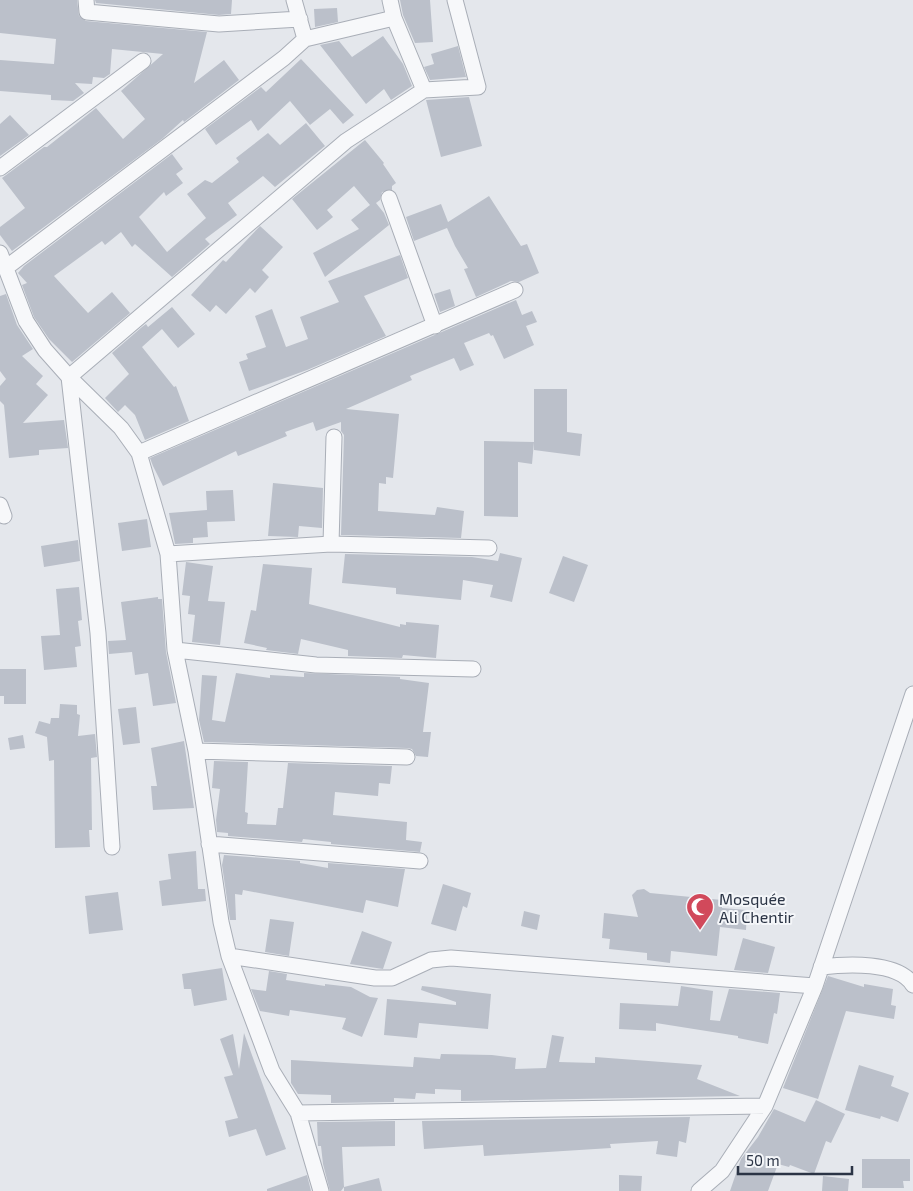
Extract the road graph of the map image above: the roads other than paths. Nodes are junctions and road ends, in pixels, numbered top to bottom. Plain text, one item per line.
1 (86, 0) edge
2 (294, 0) edge
3 (390, 0) edge
4 (455, 0) edge
5 (300, 18) junction
6 (394, 18) junction
7 (305, 39) junction
8 (144, 62) dead end
9 (424, 90) junction
10 (0, 168) edge
11 (389, 198) dead end
12 (0, 253) edge
13 (7, 267) junction
14 (515, 290) dead end
15 (435, 326) junction
16 (69, 377) junction
17 (334, 437) dead end
18 (139, 454) junction
19 (330, 544) junction
20 (489, 548) dead end
21 (168, 554) junction
22 (175, 650) junction
23 (473, 669) dead end
24 (913, 694) edge
25 (196, 751) junction
26 (407, 757) dead end
27 (209, 844) junction
28 (112, 848) dead end
29 (420, 861) dead end
30 (229, 956) junction
31 (822, 967) junction
32 (913, 985) edge
33 (815, 986) junction
34 (765, 1106) junction
35 (298, 1113) junction
36 (321, 1191) edge
37 (699, 1191) edge

1 - 5 street
2 - 5 street
3 - 6 street
4 - 9 street
5 - 7 street
6 - 7 street
6 - 9 street
7 - 13 street
8 - 10 street
9 - 16 street
11 - 15 street
12 - 13 street
13 - 16 street
14 - 15 street
15 - 18 street
16 - 18 street
16 - 28 street
17 - 19 street
18 - 21 street
19 - 20 street
19 - 21 street
21 - 22 street
22 - 23 street
22 - 25 street
24 - 31 street
25 - 26 street
25 - 27 street
27 - 29 street
27 - 30 street
30 - 33 street
30 - 35 street
31 - 32 street
31 - 33 street
33 - 34 street
34 - 35 street
34 - 37 street
35 - 36 street

